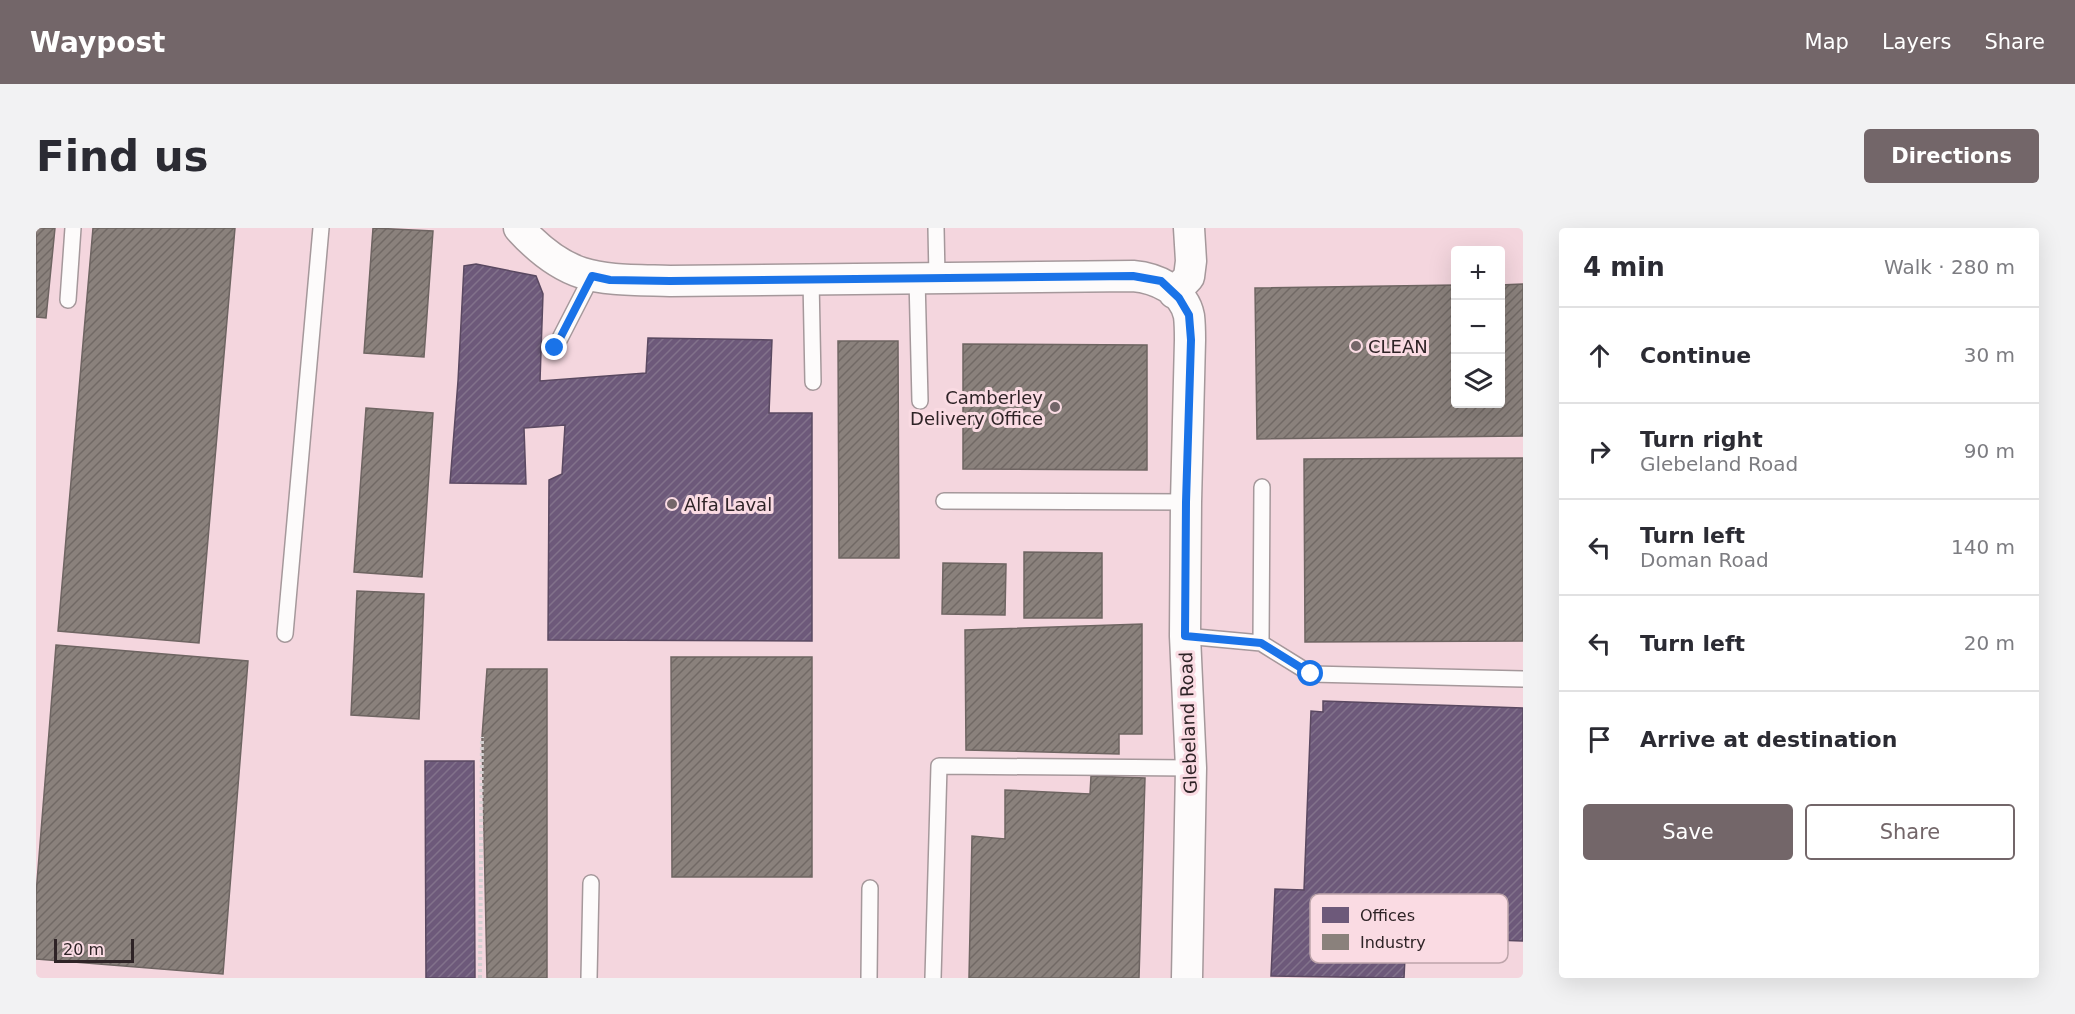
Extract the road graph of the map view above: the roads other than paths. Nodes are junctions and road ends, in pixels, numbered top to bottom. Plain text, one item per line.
1 (73, 228) edge
2 (321, 228) edge
3 (519, 228) edge
4 (936, 228) edge
5 (1211, 228) edge
6 (1190, 241) edge
7 (592, 276) junction
8 (926, 278) junction
9 (810, 279) junction
10 (1174, 293) junction
11 (68, 300) dead end
12 (555, 348) dead end
13 (813, 382) dead end
14 (920, 401) dead end
15 (1262, 487) dead end
16 (944, 501) dead end
17 (1186, 502) junction
18 (285, 634) dead end
19 (1185, 636) junction
20 (1261, 643) junction
21 (1523, 679) edge
22 (1191, 768) junction
23 (591, 883) dead end
24 (870, 888) dead end
25 (589, 978) edge
26 (868, 978) edge
27 (933, 978) edge
28 (1186, 978) edge

1 - 11 lane
2 - 18 lane
3 - 7 street
4 - 8 lane
5 - 6 street
6 - 10 street
7 - 9 street
7 - 12 lane
8 - 9 street
8 - 10 street
8 - 14 lane
9 - 13 lane
10 - 17 street, Glebeland Road
15 - 20 lane
16 - 17 lane
17 - 19 street, Glebeland Road
19 - 20 lane
19 - 22 street, Glebeland Road
20 - 21 lane
22 - 27 lane
22 - 28 street, Glebeland Road
23 - 25 lane
24 - 26 lane

